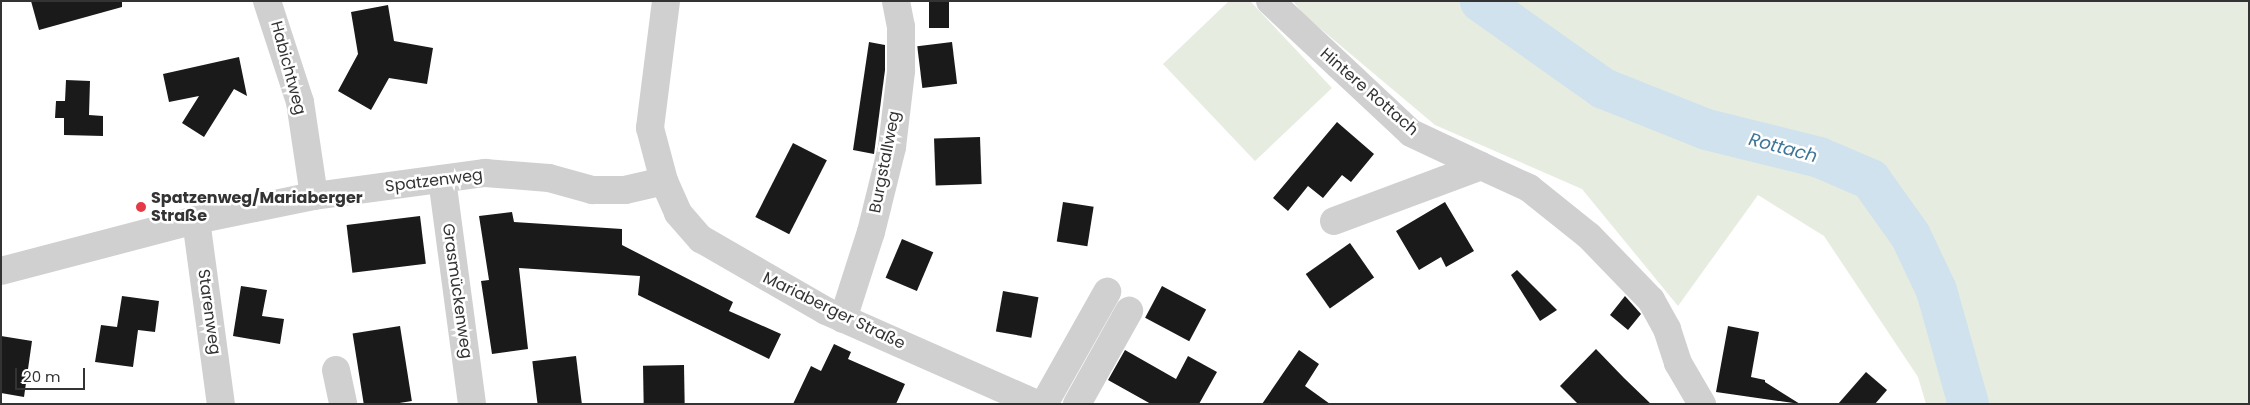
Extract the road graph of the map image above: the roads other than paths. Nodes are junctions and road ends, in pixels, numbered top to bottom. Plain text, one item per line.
1 (267, 1) edge
2 (666, 1) edge
3 (896, 1) edge
4 (1270, 1) edge
5 (1481, 166) junction
6 (442, 179) junction
7 (664, 181) junction
8 (314, 196) junction
9 (196, 220) junction
10 (1334, 221) dead end
11 (1, 271) edge
12 (1107, 292) dead end
13 (1129, 311) dead end
14 (843, 318) junction
15 (336, 370) dead end
16 (221, 404) edge
17 (342, 404) edge
18 (472, 404) edge
19 (1037, 404) edge
20 (1044, 404) edge
21 (1077, 404) edge
22 (1700, 404) edge

1 - 8 street, Habichtweg
2 - 7 street, Mariaberger Straße
3 - 14 street, Burgstallweg
4 - 5 street, Hintere Rottach
5 - 10 street
5 - 22 street, Hintere Rottach
6 - 7 street, Spatzenweg
6 - 8 street, Spatzenweg
6 - 18 street, Grasmückenweg
7 - 14 street, Mariaberger Straße
8 - 9 street, Spatzenweg
9 - 11 street, Spatzenweg
9 - 16 street, Starenweg
12 - 20 street
13 - 21 street
14 - 19 street, Mariaberger Straße
15 - 17 street

